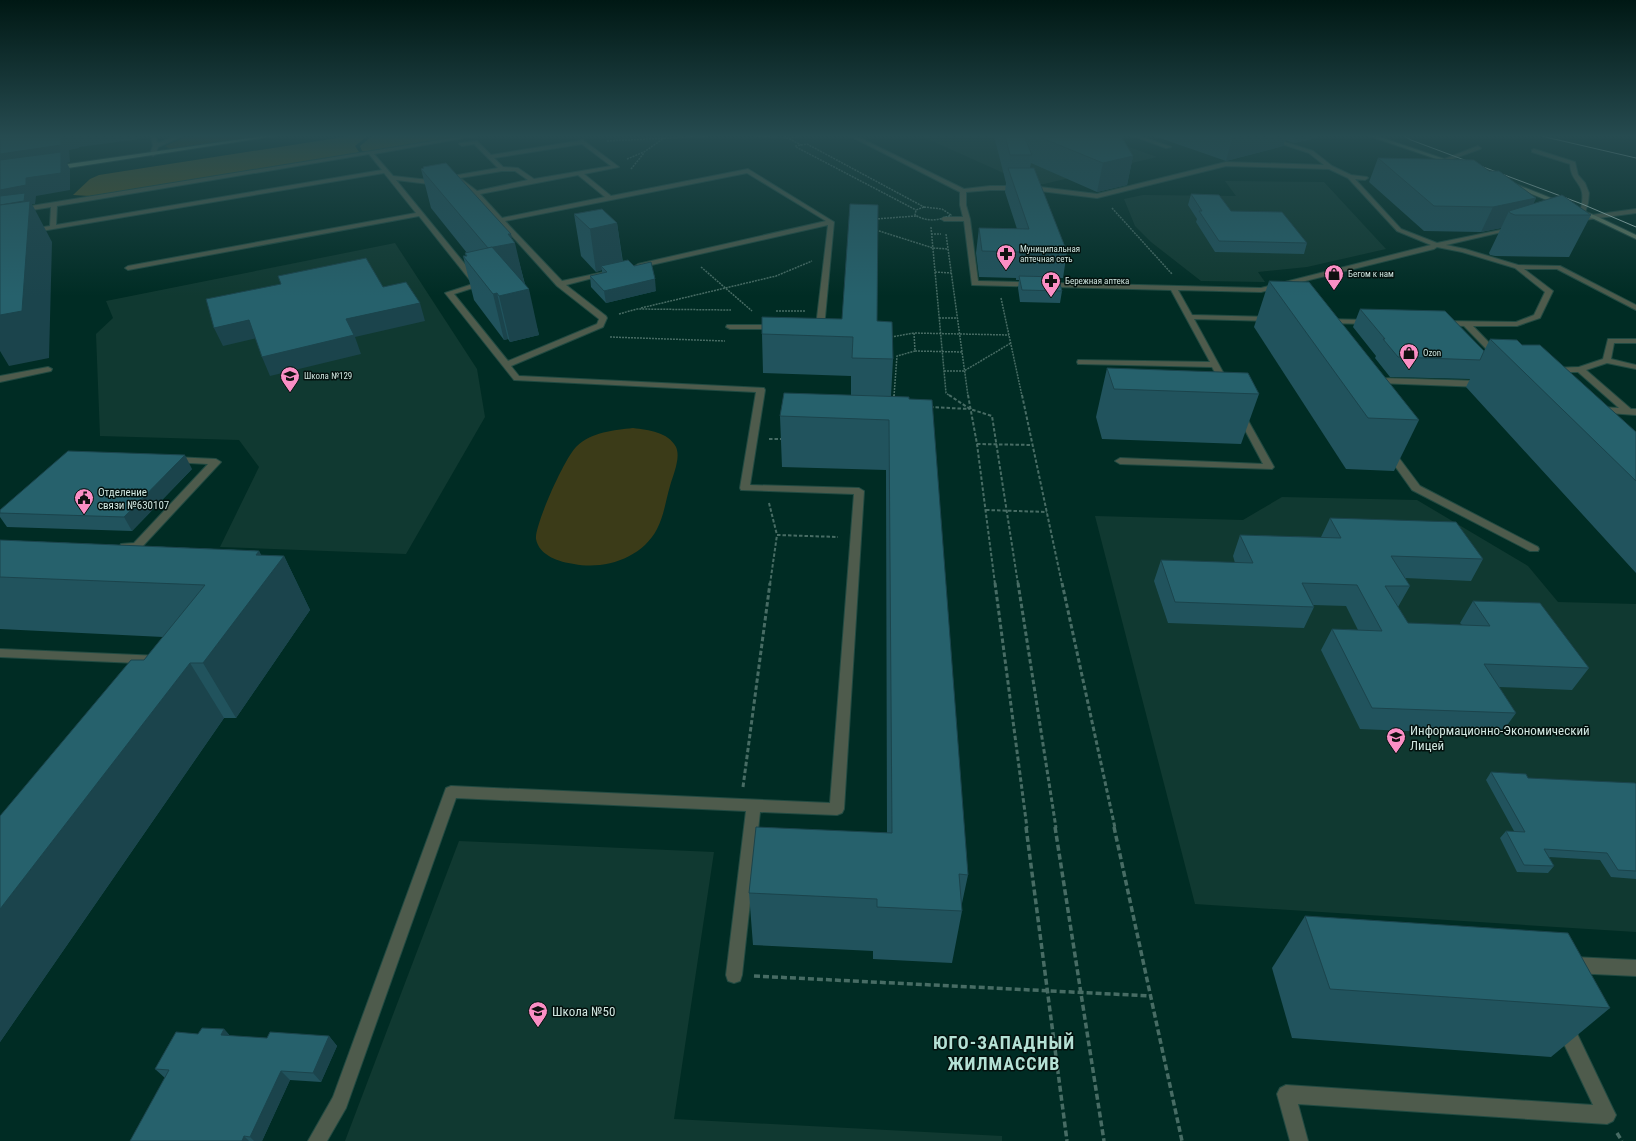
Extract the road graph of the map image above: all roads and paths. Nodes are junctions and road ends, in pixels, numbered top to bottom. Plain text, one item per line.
1 (146, 189) edge
2 (277, 189) edge
3 (401, 189) edge
4 (471, 189) edge
5 (494, 189) edge
6 (599, 189) edge
7 (655, 189) edge
8 (777, 189) edge
9 (877, 189) edge
10 (890, 189) edge
11 (959, 189) edge
12 (979, 189) edge
13 (1042, 189) edge
14 (1124, 189) edge
15 (1361, 189) edge
16 (1521, 189) edge
17 (1584, 189) edge
18 (963, 191) junction
19 (476, 193) junction
20 (1097, 196) junction
21 (610, 198) junction
22 (54, 204) junction
23 (916, 210) junction
24 (1636, 211) edge
25 (0, 213) edge
26 (420, 214) junction
27 (916, 216) junction
28 (1581, 216) junction
29 (1594, 217) junction
30 (967, 218) junction
31 (870, 219) edge
32 (944, 219) joint
33 (501, 220) junction
34 (830, 222) junction
35 (53, 227) junction
36 (1519, 227) edge
37 (873, 229) edge
38 (3, 236) edge
39 (1636, 237) edge
40 (5, 243) edge
41 (1436, 245) junction
42 (933, 248) junction
43 (948, 249) junction
44 (827, 254) junction
45 (688, 255) junction
46 (1517, 266) junction
47 (128, 268) dead end
48 (628, 269) edge
49 (612, 272) edge
50 (935, 272) junction
51 (951, 273) junction
52 (560, 284) junction
53 (998, 284) junction
54 (1173, 287) junction
55 (726, 288) junction
56 (1636, 308) edge
57 (637, 309) junction
58 (737, 310) dead end
59 (745, 311) dead end
60 (775, 311) dead end
61 (822, 312) junction
62 (1189, 317) junction
63 (603, 318) junction
64 (939, 318) junction
65 (957, 318) junction
66 (1281, 319) edge
67 (1319, 321) edge
68 (1380, 322) edge
69 (1435, 323) edge
70 (1466, 324) junction
71 (730, 327) dead end
72 (782, 328) edge
73 (805, 328) edge
74 (940, 334) junction
75 (959, 334) junction
76 (1009, 335) junction
77 (1636, 341) edge
78 (1011, 343) junction
79 (915, 351) junction
80 (942, 351) junction
81 (962, 352) junction
82 (891, 353) edge
83 (897, 356) junction
84 (1607, 360) junction
85 (1081, 362) dead end
86 (1504, 362) edge
87 (506, 365) junction
88 (1215, 365) junction
89 (1636, 367) edge
90 (48, 368) dead end
91 (1369, 368) edge
92 (1580, 368) junction
93 (944, 371) junction
94 (964, 371) junction
95 (1544, 371) edge
96 (0, 379) edge
97 (1488, 384) dead end
98 (1229, 392) edge
99 (894, 405) edge
100 (1236, 406) edge
101 (924, 407) edge
102 (970, 409) junction
103 (1589, 410) edge
104 (1632, 412) edge
105 (753, 438) junction
106 (789, 439) edge
107 (1384, 443) edge
108 (977, 444) junction
109 (997, 444) junction
110 (1033, 446) junction
111 (163, 460) edge
112 (1120, 461) dead end
113 (765, 488) junction
114 (986, 510) junction
115 (1007, 511) junction
116 (1047, 512) junction
117 (777, 535) junction
118 (855, 538) junction
119 (114, 546) edge
120 (1534, 549) dead end
121 (0, 653) edge
122 (175, 660) edge
123 (748, 806) junction
124 (1558, 964) edge
125 (1636, 968) edge
126 (734, 975) joint
127 (1048, 991) junction
128 (1081, 992) junction
129 (1151, 996) junction
130 (1558, 1012) edge
131 (317, 1141) edge
132 (1067, 1141) edge
133 (1104, 1141) edge
134 (1182, 1141) edge
135 (1299, 1141) edge

1 - 22 lane
2 - 35 lane
3 - 26 lane
4 - 19 lane
5 - 19 lane
6 - 21 lane
7 - 21 lane
8 - 34 lane
9 - 23 path
10 - 23 path
11 - 18 lane
12 - 18 lane
13 - 20 lane
14 - 20 lane
15 - 41 lane
16 - 28 main road
17 - 28 lane
18 - 30 lane
19 - 33 lane
20 - 54 path
21 - 33 lane
22 - 25 lane
22 - 35 lane
23 - 27 path
24 - 29 lane
26 - 47 lane
26 - 87 lane
27 - 31 path
27 - 42 path
28 - 29 lane
29 - 39 main road
30 - 32 lane
30 - 53 lane
32 - 43 path
33 - 52 lane
34 - 44 lane
34 - 45 lane
35 - 38 lane
36 - 41 lane
37 - 42 path
38 - 40 lane
41 - 46 lane
41 - 54 lane
42 - 43 path
42 - 50 path
43 - 51 path
44 - 55 path
44 - 61 lane
45 - 48 lane
45 - 55 path
46 - 56 lane
46 - 70 lane
49 - 52 lane
50 - 51 path
50 - 64 path
51 - 65 path
52 - 63 lane
53 - 54 lane
53 - 76 path
54 - 62 lane
55 - 57 path
55 - 59 path
57 - 58 path
57 - 63 path
60 - 61 path
61 - 73 lane
62 - 66 lane
62 - 88 lane
63 - 87 lane
64 - 65 path
64 - 74 path
65 - 75 path
67 - 68 lane
69 - 70 lane
70 - 86 lane
71 - 72 lane
74 - 75 path
74 - 79 path
74 - 80 path
75 - 76 path
75 - 81 path
76 - 78 path
77 - 84 lane
78 - 94 path
78 - 110 path
79 - 80 path
79 - 83 path
80 - 81 path
80 - 93 path
81 - 94 path
82 - 83 path
83 - 99 path
84 - 89 lane
84 - 92 lane
85 - 88 lane
87 - 105 lane
88 - 98 lane
90 - 96 lane
91 - 97 lane
92 - 95 lane
92 - 104 lane
93 - 94 path
93 - 102 path
94 - 102 path
100 - 112 lane
101 - 102 path
102 - 108 path
102 - 109 path
103 - 104 lane
105 - 106 path
105 - 113 lane
107 - 120 lane
108 - 109 path
108 - 114 path
109 - 110 path
109 - 115 path
110 - 116 path
111 - 119 lane
113 - 117 path
113 - 118 lane
114 - 115 path
114 - 127 path
115 - 116 path
115 - 128 path
116 - 129 path
117 - 118 path
117 - 123 path
118 - 123 lane
121 - 122 lane
123 - 126 lane
123 - 131 lane
124 - 125 lane
126 - 127 path
127 - 128 path
127 - 132 path
128 - 129 path
128 - 133 path
129 - 134 path
130 - 135 lane

